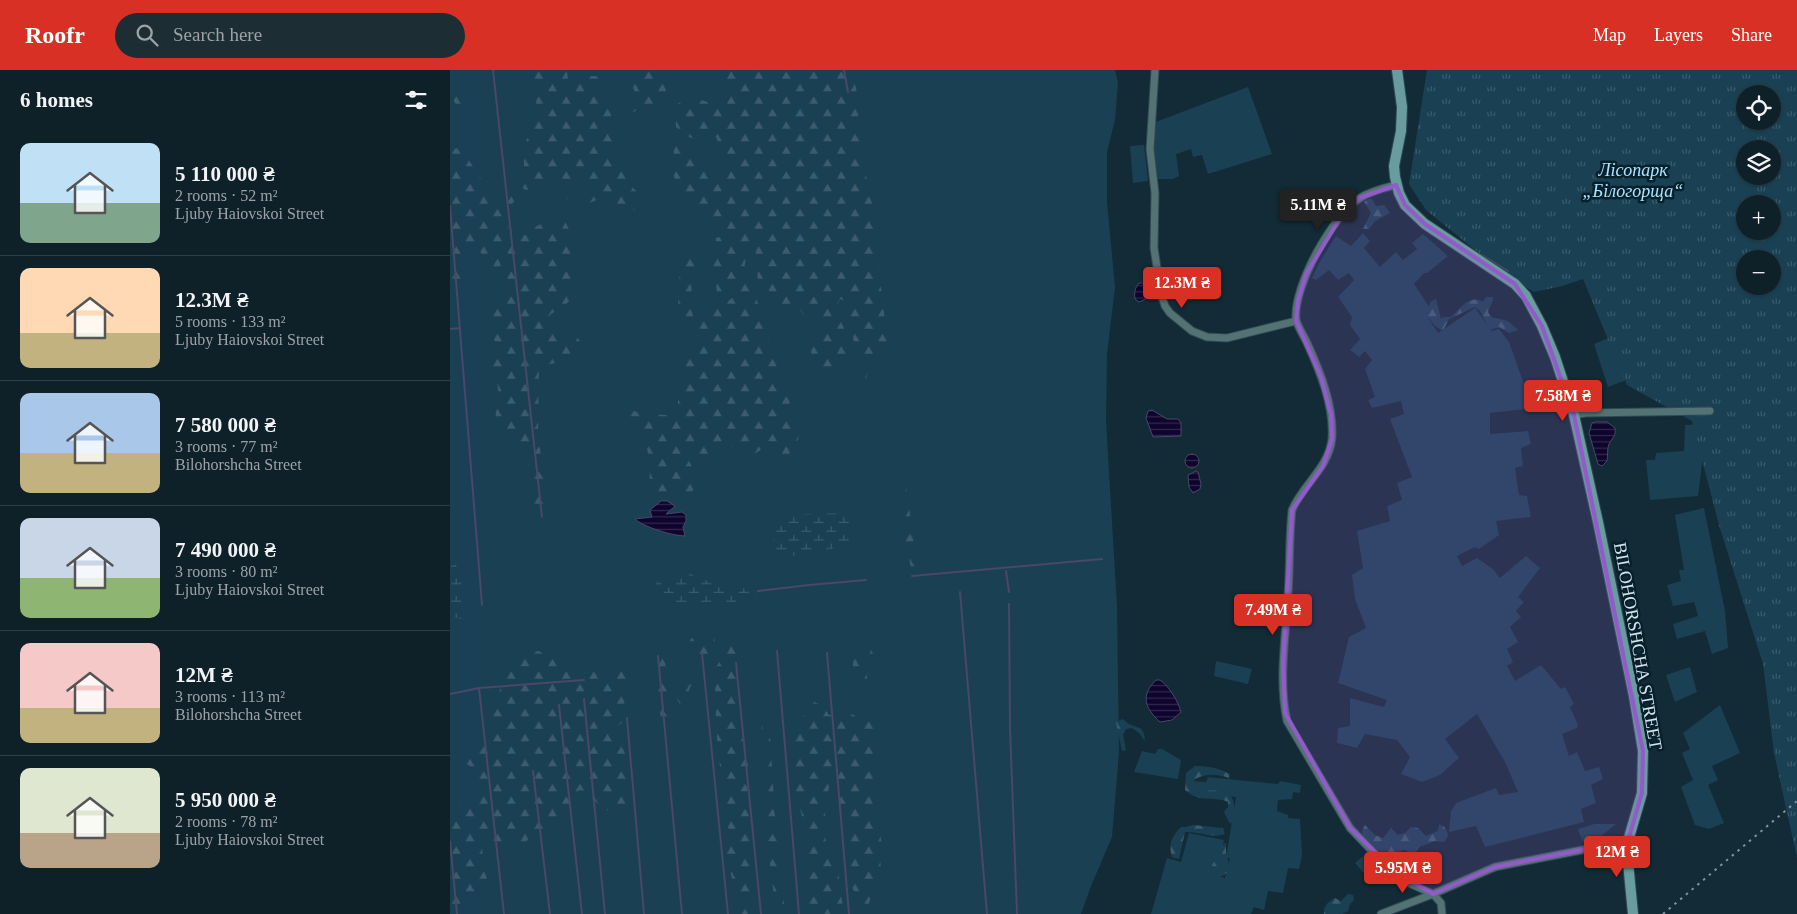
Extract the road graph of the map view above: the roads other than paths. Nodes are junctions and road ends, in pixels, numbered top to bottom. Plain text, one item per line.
1 (1154, 70) edge
2 (1397, 70) edge
3 (1396, 185) junction
4 (1296, 321) junction
5 (1710, 411) dead end
6 (1574, 414) junction
7 (1628, 841) junction
8 (1433, 894) junction
9 (1381, 914) edge
10 (1442, 914) edge
11 (1633, 914) edge

1 - 4 street
2 - 3 street, BILOHORSHCHA STREET
3 - 4 street
3 - 6 street, BILOHORSHCHA STREET
4 - 8 street
5 - 6 street
6 - 7 street, BILOHORSHCHA STREET
7 - 8 street
7 - 11 street, BILOHORSHCHA STREET
8 - 9 street
8 - 10 street

